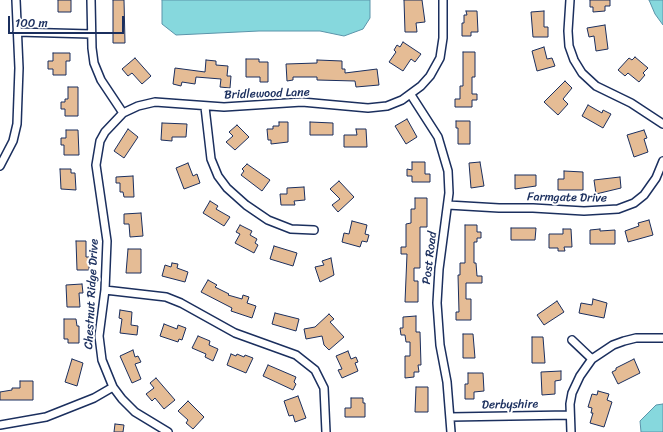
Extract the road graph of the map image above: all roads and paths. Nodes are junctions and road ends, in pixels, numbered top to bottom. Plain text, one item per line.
1 (16, 0) edge
2 (91, 0) edge
3 (443, 0) edge
4 (570, 0) edge
5 (17, 32) junction
6 (91, 34) junction
7 (411, 94) junction
8 (205, 106) junction
9 (123, 113) junction
10 (663, 124) edge
11 (663, 161) edge
12 (0, 166) edge
13 (448, 204) junction
14 (314, 230) dead end
15 (105, 290) junction
16 (663, 338) edge
17 (572, 340) dead end
18 (592, 359) junction
19 (113, 387) junction
20 (570, 415) junction
21 (450, 417) junction
22 (0, 425) edge
23 (168, 432) edge
24 (326, 432) edge
25 (451, 432) edge
26 (571, 432) edge

1 - 5 street
2 - 6 street
3 - 7 street, Bridlewood Lane
4 - 10 street
5 - 6 street
5 - 12 street
6 - 9 street
7 - 8 street, Bridlewood Lane
7 - 13 street, Post Road
8 - 9 street, Bridlewood Lane
8 - 14 street
9 - 15 street, Chestnut Ridge Drive
11 - 13 street, Farmgate Drive
13 - 21 street, Post Road
15 - 19 street, Chestnut Ridge Drive
15 - 24 street
16 - 18 street
17 - 18 street
18 - 20 street
19 - 22 street
19 - 23 street, Chestnut Ridge Drive
20 - 21 street, Derbyshire
20 - 26 street
21 - 25 street, Post Road

